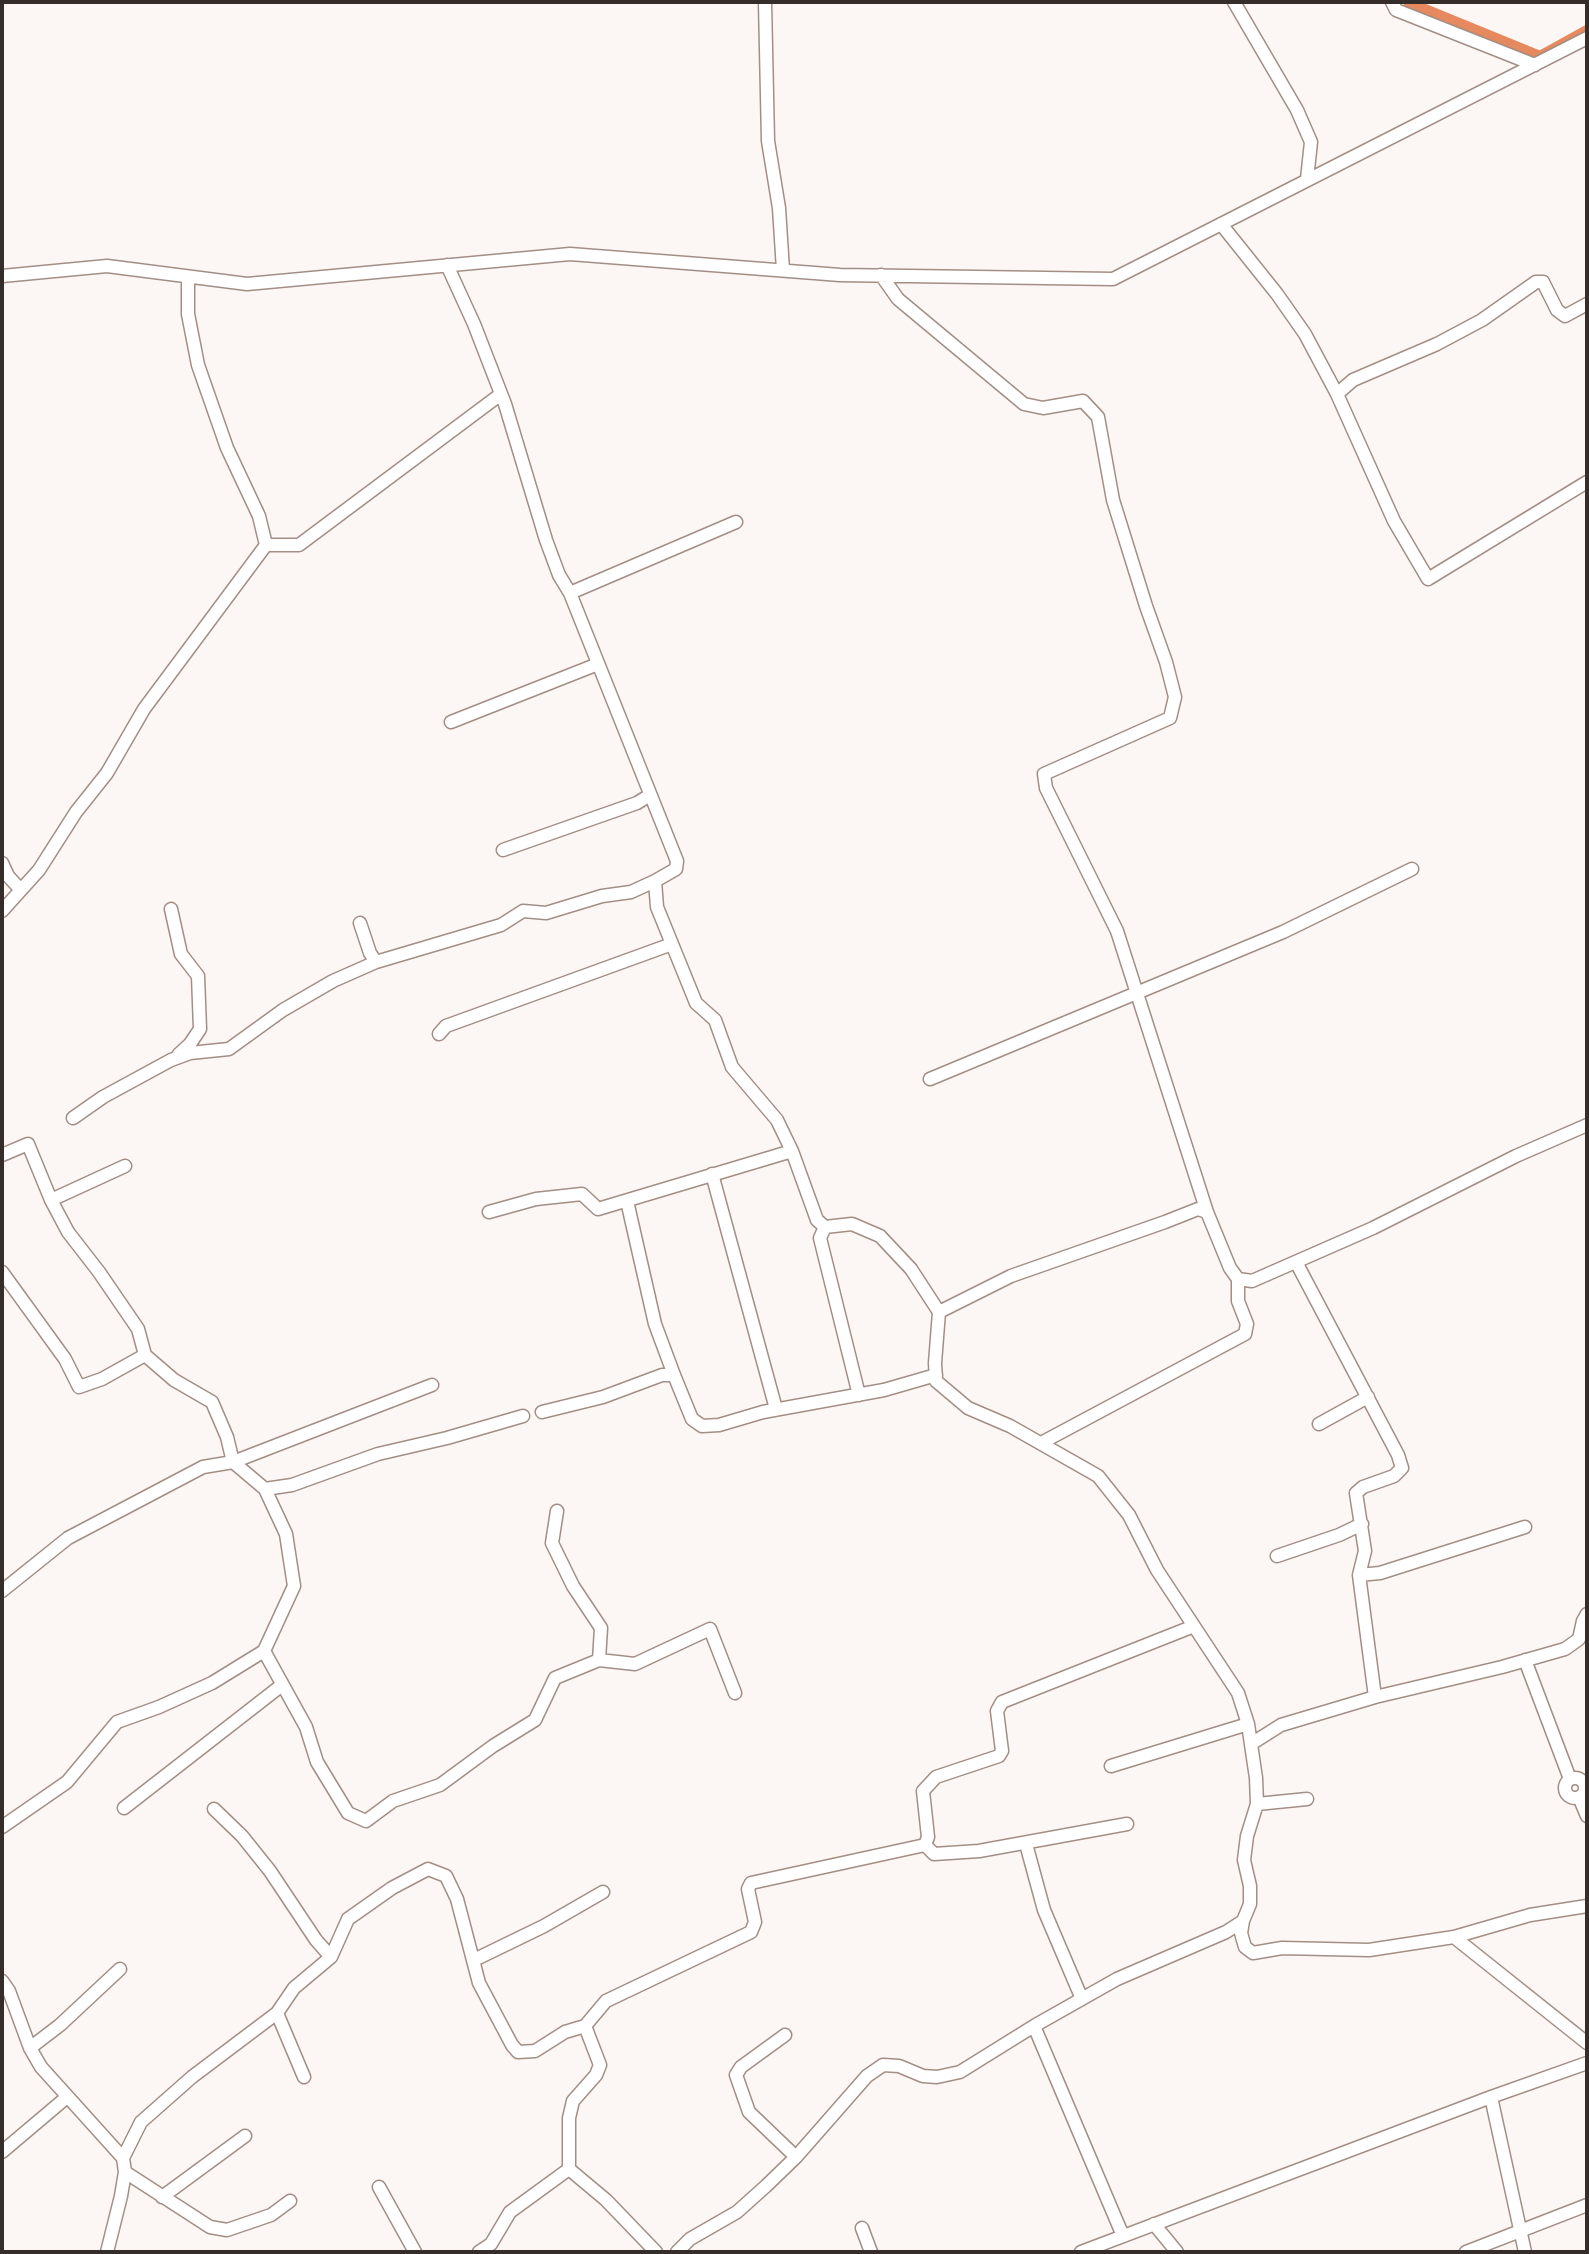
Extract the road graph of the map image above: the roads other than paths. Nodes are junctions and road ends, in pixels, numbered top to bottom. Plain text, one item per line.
1 (765, 2) edge
2 (1234, 2) edge
3 (1392, 2) edge
4 (1587, 38) edge
5 (1535, 65) junction
6 (1307, 179) junction
7 (1221, 224) junction
8 (447, 265) junction
9 (783, 270) junction
10 (881, 275) junction
11 (2, 276) edge
12 (188, 277) junction
13 (1587, 304) edge
14 (501, 394) junction
15 (1337, 394) junction
16 (1587, 482) edge
17 (736, 522) dead end
18 (266, 545) junction
19 (570, 593) junction
20 (598, 664) junction
21 (451, 722) dead end
22 (650, 795) junction
23 (503, 850) dead end
24 (2, 863) edge
25 (1412, 869) dead end
26 (655, 881) junction
27 (20, 889) junction
28 (171, 909) dead end
29 (2, 911) edge
30 (360, 923) dead end
31 (671, 944) junction
32 (376, 962) junction
33 (1136, 995) junction
34 (439, 1034) dead end
35 (171, 1060) junction
36 (930, 1079) dead end
37 (73, 1118) dead end
38 (1587, 1125) edge
39 (28, 1144) junction
40 (2, 1149) edge
41 (792, 1151) junction
42 (2, 1155) edge
43 (125, 1166) dead end
44 (712, 1174) junction
45 (51, 1200) junction
46 (627, 1200) junction
47 (489, 1212) dead end
48 (1207, 1212) junction
49 (825, 1227) junction
50 (1296, 1262) junction
51 (2, 1272) edge
52 (1238, 1279) junction
53 (939, 1312) junction
54 (145, 1355) junction
55 (674, 1375) junction
56 (936, 1375) junction
57 (432, 1385) dead end
58 (859, 1395) junction
59 (1368, 1397) junction
60 (776, 1409) junction
61 (542, 1412) dead end
62 (523, 1416) dead end
63 (1319, 1424) dead end
64 (1041, 1443) junction
65 (233, 1462) junction
66 (265, 1489) junction
67 (557, 1511) dead end
68 (1362, 1524) junction
69 (1525, 1527) dead end
70 (1277, 1556) dead end
71 (1359, 1575) junction
72 (2, 1591) edge
73 (1587, 1614) edge
74 (1194, 1626) junction
75 (264, 1651) junction
76 (599, 1660) junction
77 (1525, 1660) junction
78 (282, 1685) junction
79 (736, 1693) dead end
80 (1375, 1697) junction
81 (1248, 1724) junction
82 (1251, 1744) junction
83 (1111, 1766) dead end
84 (1307, 1799) dead end
85 (1257, 1804) junction
86 (124, 1808) dead end
87 (215, 1809) dead end
88 (1587, 1816) edge
89 (1127, 1825) dead end
90 (2, 1827) edge
91 (1026, 1844) junction
92 (925, 1845) junction
93 (603, 1892) dead end
94 (1587, 1906) edge
95 (1243, 1922) junction
96 (1454, 1937) junction
97 (331, 1957) junction
98 (474, 1959) junction
99 (120, 1969) dead end
100 (4, 1990) edge
101 (1082, 1999) junction
102 (277, 2013) junction
103 (585, 2026) junction
104 (1034, 2026) junction
105 (785, 2035) dead end
106 (1587, 2043) edge
107 (30, 2048) junction
108 (1587, 2063) edge
109 (304, 2077) dead end
110 (1491, 2096) junction
111 (67, 2097) junction
112 (246, 2136) dead end
113 (2, 2152) edge
114 (796, 2157) junction
115 (124, 2165) junction
116 (569, 2169) junction
117 (379, 2187) dead end
118 (162, 2197) junction
119 (290, 2201) dead end
120 (1587, 2205) edge
121 (1154, 2224) junction
122 (862, 2228) dead end
123 (1519, 2231) junction
124 (1124, 2236) junction
125 (107, 2252) edge
126 (415, 2252) edge
127 (479, 2252) edge
128 (656, 2252) edge
129 (677, 2252) edge
130 (871, 2252) edge
131 (1081, 2252) edge
132 (1177, 2252) edge
133 (1466, 2252) edge
134 (1525, 2252) edge

1 - 9 street
2 - 6 street
3 - 5 street
4 - 5 street
5 - 6 street
6 - 7 street
7 - 10 street
7 - 15 street
8 - 9 street
8 - 12 street
8 - 14 street
9 - 10 street
10 - 33 street
11 - 12 street
12 - 18 street
13 - 15 street
14 - 18 street
14 - 19 street
15 - 16 street
17 - 19 street
18 - 27 street
19 - 20 street
20 - 21 street
20 - 22 street
22 - 23 street
22 - 26 street
24 - 27 street
25 - 33 street
26 - 31 street
26 - 32 street
27 - 29 street
28 - 35 street
30 - 32 street
31 - 34 street
31 - 41 street
32 - 35 street
33 - 36 street
33 - 48 street
35 - 37 street
38 - 50 street
39 - 40 street
39 - 42 street
39 - 45 street
41 - 44 street
41 - 49 street
43 - 45 street
44 - 46 street
44 - 60 street
45 - 54 street
46 - 47 street
46 - 55 street
48 - 52 street
48 - 53 street
49 - 53 street
49 - 58 street
50 - 52 street
50 - 59 street
51 - 54 street
52 - 64 street
53 - 56 street
54 - 65 street
55 - 60 street
55 - 61 street
56 - 58 street
56 - 64 street
57 - 65 street
58 - 60 street
59 - 63 street
59 - 68 street
62 - 66 street
64 - 74 street
65 - 66 street
65 - 72 street
66 - 75 street
67 - 76 street
68 - 70 street
68 - 71 street
69 - 71 street
71 - 80 street
73 - 77 street
74 - 81 street
74 - 92 street
75 - 78 street
75 - 90 street
76 - 78 street
76 - 79 street
77 - 80 street
77 - 88 street
78 - 86 street
80 - 82 street
81 - 82 street
81 - 83 street
82 - 85 street
84 - 85 street
85 - 95 street
87 - 97 street
89 - 91 street
91 - 92 street
91 - 101 street
92 - 103 street
93 - 98 street
94 - 96 street
95 - 96 street
95 - 101 street
96 - 106 street
97 - 98 street
97 - 102 street
98 - 103 street
99 - 107 street
100 - 107 street
101 - 104 street
102 - 109 street
102 - 115 street
103 - 116 street
104 - 114 street
104 - 124 street
105 - 114 street
107 - 111 street
108 - 110 street
110 - 121 street
110 - 123 street
111 - 113 street
111 - 115 street
112 - 118 street
114 - 129 street
115 - 118 street
115 - 125 street
116 - 127 street
116 - 128 street
117 - 126 street
118 - 119 street
120 - 123 street
121 - 124 street
121 - 132 street
122 - 130 street
123 - 133 street
123 - 134 street
124 - 131 street

